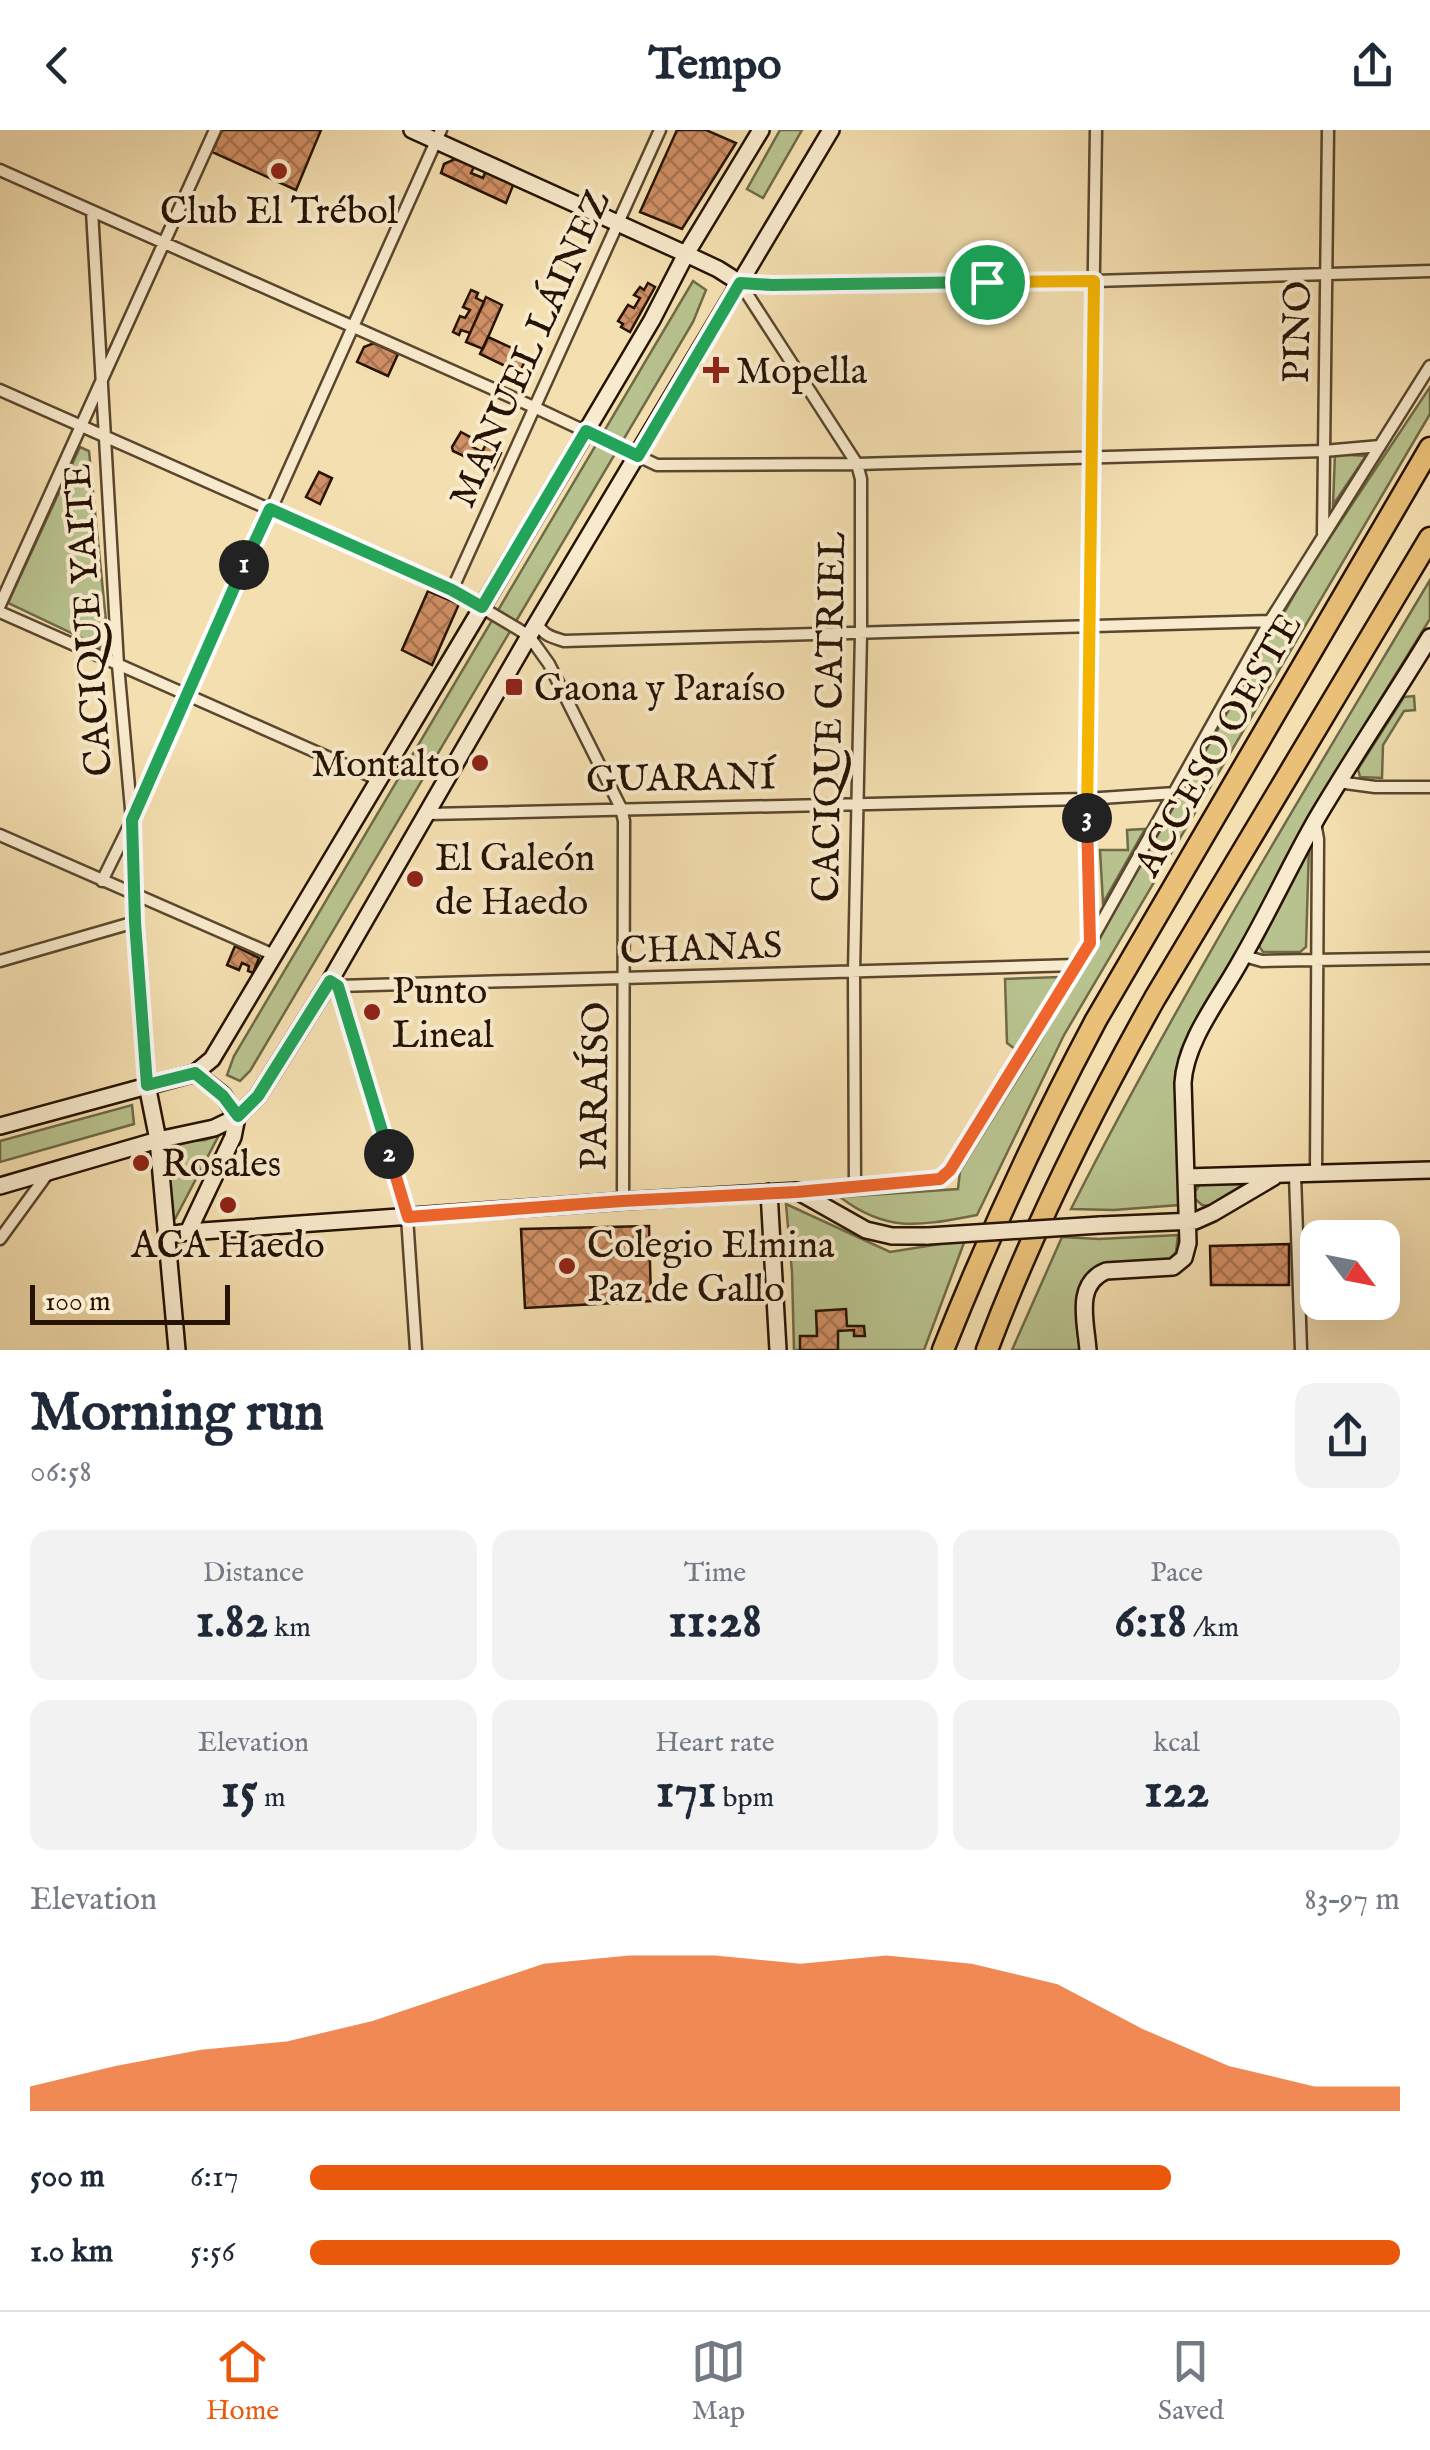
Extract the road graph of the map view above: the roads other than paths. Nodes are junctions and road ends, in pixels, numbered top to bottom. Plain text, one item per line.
1 (216, 130) edge
2 (412, 130) edge
3 (660, 130) edge
4 (761, 130) edge
5 (831, 130) edge
6 (1096, 130) edge
7 (1328, 130) edge
8 (438, 135) edge
9 (0, 170) edge
10 (92, 211) junction
11 (619, 223) junction
12 (164, 244) junction
13 (686, 254) junction
14 (1430, 271) edge
15 (1326, 274) junction
16 (1094, 281) junction
17 (740, 283) junction
18 (352, 326) junction
19 (1430, 366) edge
20 (102, 384) junction
21 (0, 390) edge
22 (536, 408) junction
23 (82, 426) junction
24 (591, 434) junction
25 (104, 436) junction
26 (1380, 446) junction
27 (1430, 448) edge
28 (1324, 451) junction
29 (638, 456) junction
30 (1092, 457) junction
31 (857, 464) junction
32 (270, 509) junction
33 (1324, 534) junction
34 (1430, 538) edge
35 (452, 590) junction
36 (482, 607) junction
37 (0, 609) edge
38 (1270, 621) junction
39 (1089, 626) junction
40 (533, 630) junction
41 (861, 633) junction
42 (1430, 636) edge
43 (564, 641) junction
44 (549, 664) junction
45 (118, 665) junction
46 (186, 695) junction
47 (377, 780) junction
48 (1338, 782) junction
49 (1430, 787) edge
50 (1174, 793) junction
51 (1086, 798) junction
52 (856, 802) junction
53 (622, 808) junction
54 (428, 814) junction
55 (132, 820) junction
56 (1315, 821) junction
57 (0, 835) edge
58 (102, 881) junction
59 (135, 895) junction
60 (135, 922) junction
61 (1090, 943) junction
62 (274, 955) junction
63 (1244, 956) junction
64 (1430, 958) edge
65 (0, 960) edge
66 (1316, 960) junction
67 (1076, 965) junction
68 (854, 972) junction
69 (624, 979) junction
70 (334, 984) junction
71 (195, 1073) junction
72 (147, 1085) junction
73 (238, 1116) junction
74 (0, 1126) edge
75 (158, 1140) junction
76 (1430, 1170) edge
77 (48, 1173) junction
78 (1316, 1174) junction
79 (1278, 1175) junction
80 (1295, 1175) junction
81 (1186, 1177) junction
82 (0, 1186) edge
83 (854, 1187) junction
84 (769, 1192) junction
85 (797, 1192) junction
86 (622, 1201) junction
87 (408, 1217) junction
88 (1188, 1221) junction
89 (188, 1232) junction
90 (168, 1236) junction
91 (0, 1239) edge
92 (177, 1350) edge
93 (416, 1350) edge
94 (778, 1350) edge
95 (943, 1350) edge
96 (986, 1350) edge
97 (1088, 1350) edge
98 (1301, 1350) edge

1 - 12 street
2 - 8 street
3 - 11 street, MANUEL LÁINEZ
4 - 13 street
5 - 17 street
6 - 16 street
7 - 15 street, PINO
8 - 11 street
8 - 18 street
9 - 10 street
10 - 12 street
10 - 20 street, CACIQUE YAITE
11 - 13 street
11 - 22 street, MANUEL LÁINEZ
12 - 18 street
12 - 20 street
13 - 17 street
13 - 24 street
14 - 15 street
15 - 16 street
15 - 28 street, PINO
16 - 17 street
16 - 30 street
17 - 29 street
17 - 31 street, CACIQUE CATRIEL
18 - 22 street
18 - 32 street
19 - 26 street
20 - 23 street
20 - 25 street, CACIQUE YAITE
21 - 23 street
22 - 24 street
22 - 35 street, MANUEL LÁINEZ
23 - 25 street
23 - 37 street
24 - 29 street
24 - 36 street
25 - 32 street
25 - 45 street, CACIQUE YAITE
26 - 28 street
26 - 33 street
27 - 95 highway, ACCESO OESTE
28 - 30 street
28 - 33 street, PINO
29 - 31 street
29 - 40 street
30 - 31 street
30 - 39 street
31 - 41 street, CACIQUE CATRIEL
32 - 35 street
32 - 46 street
33 - 38 street
34 - 96 highway, ACCESO OESTE
35 - 36 street
36 - 40 street
36 - 47 street
37 - 45 street
38 - 39 street
38 - 50 street
39 - 41 street
39 - 51 street
40 - 43 street
40 - 44 street, PARAÍSO
40 - 54 street
41 - 43 street
41 - 52 street, CACIQUE CATRIEL
42 - 48 street
43 - 44 street
44 - 53 street, PARAÍSO
45 - 46 street
45 - 55 street, CACIQUE YAITE
46 - 47 street
46 - 55 street
47 - 62 street
48 - 49 street
48 - 56 street
50 - 51 street, GUARANÍ
50 - 61 street
51 - 52 street, GUARANÍ
51 - 61 street
52 - 53 street, GUARANÍ
52 - 68 street, CACIQUE CATRIEL
53 - 54 street, GUARANÍ
53 - 69 street, PARAÍSO
54 - 70 street
55 - 58 street
55 - 59 street, CACIQUE YAITE
56 - 63 street
56 - 66 street
57 - 58 street
58 - 59 street
59 - 60 street, CACIQUE YAITE
59 - 62 street
60 - 65 street
60 - 72 street, CACIQUE YAITE
61 - 67 street
62 - 71 street
63 - 66 street
63 - 81 street
64 - 66 street
66 - 78 street
67 - 68 street, CHANAS
67 - 83 street
68 - 69 street, CHANAS
68 - 83 street, CACIQUE CATRIEL
69 - 70 street, CHANAS
69 - 86 street, PARAÍSO
70 - 73 street
70 - 87 street
71 - 72 street
71 - 73 street
72 - 74 street
72 - 75 street
73 - 75 street
73 - 89 street
75 - 77 street
75 - 90 street
76 - 78 street
77 - 82 street
77 - 91 street
78 - 80 street
79 - 80 street
79 - 81 street
79 - 88 street
80 - 98 street
81 - 88 street
83 - 85 street
84 - 85 street
84 - 86 street
84 - 94 street
85 - 88 street, bridge
86 - 87 street
87 - 89 street
87 - 93 street
88 - 97 street
89 - 90 street
90 - 92 street

